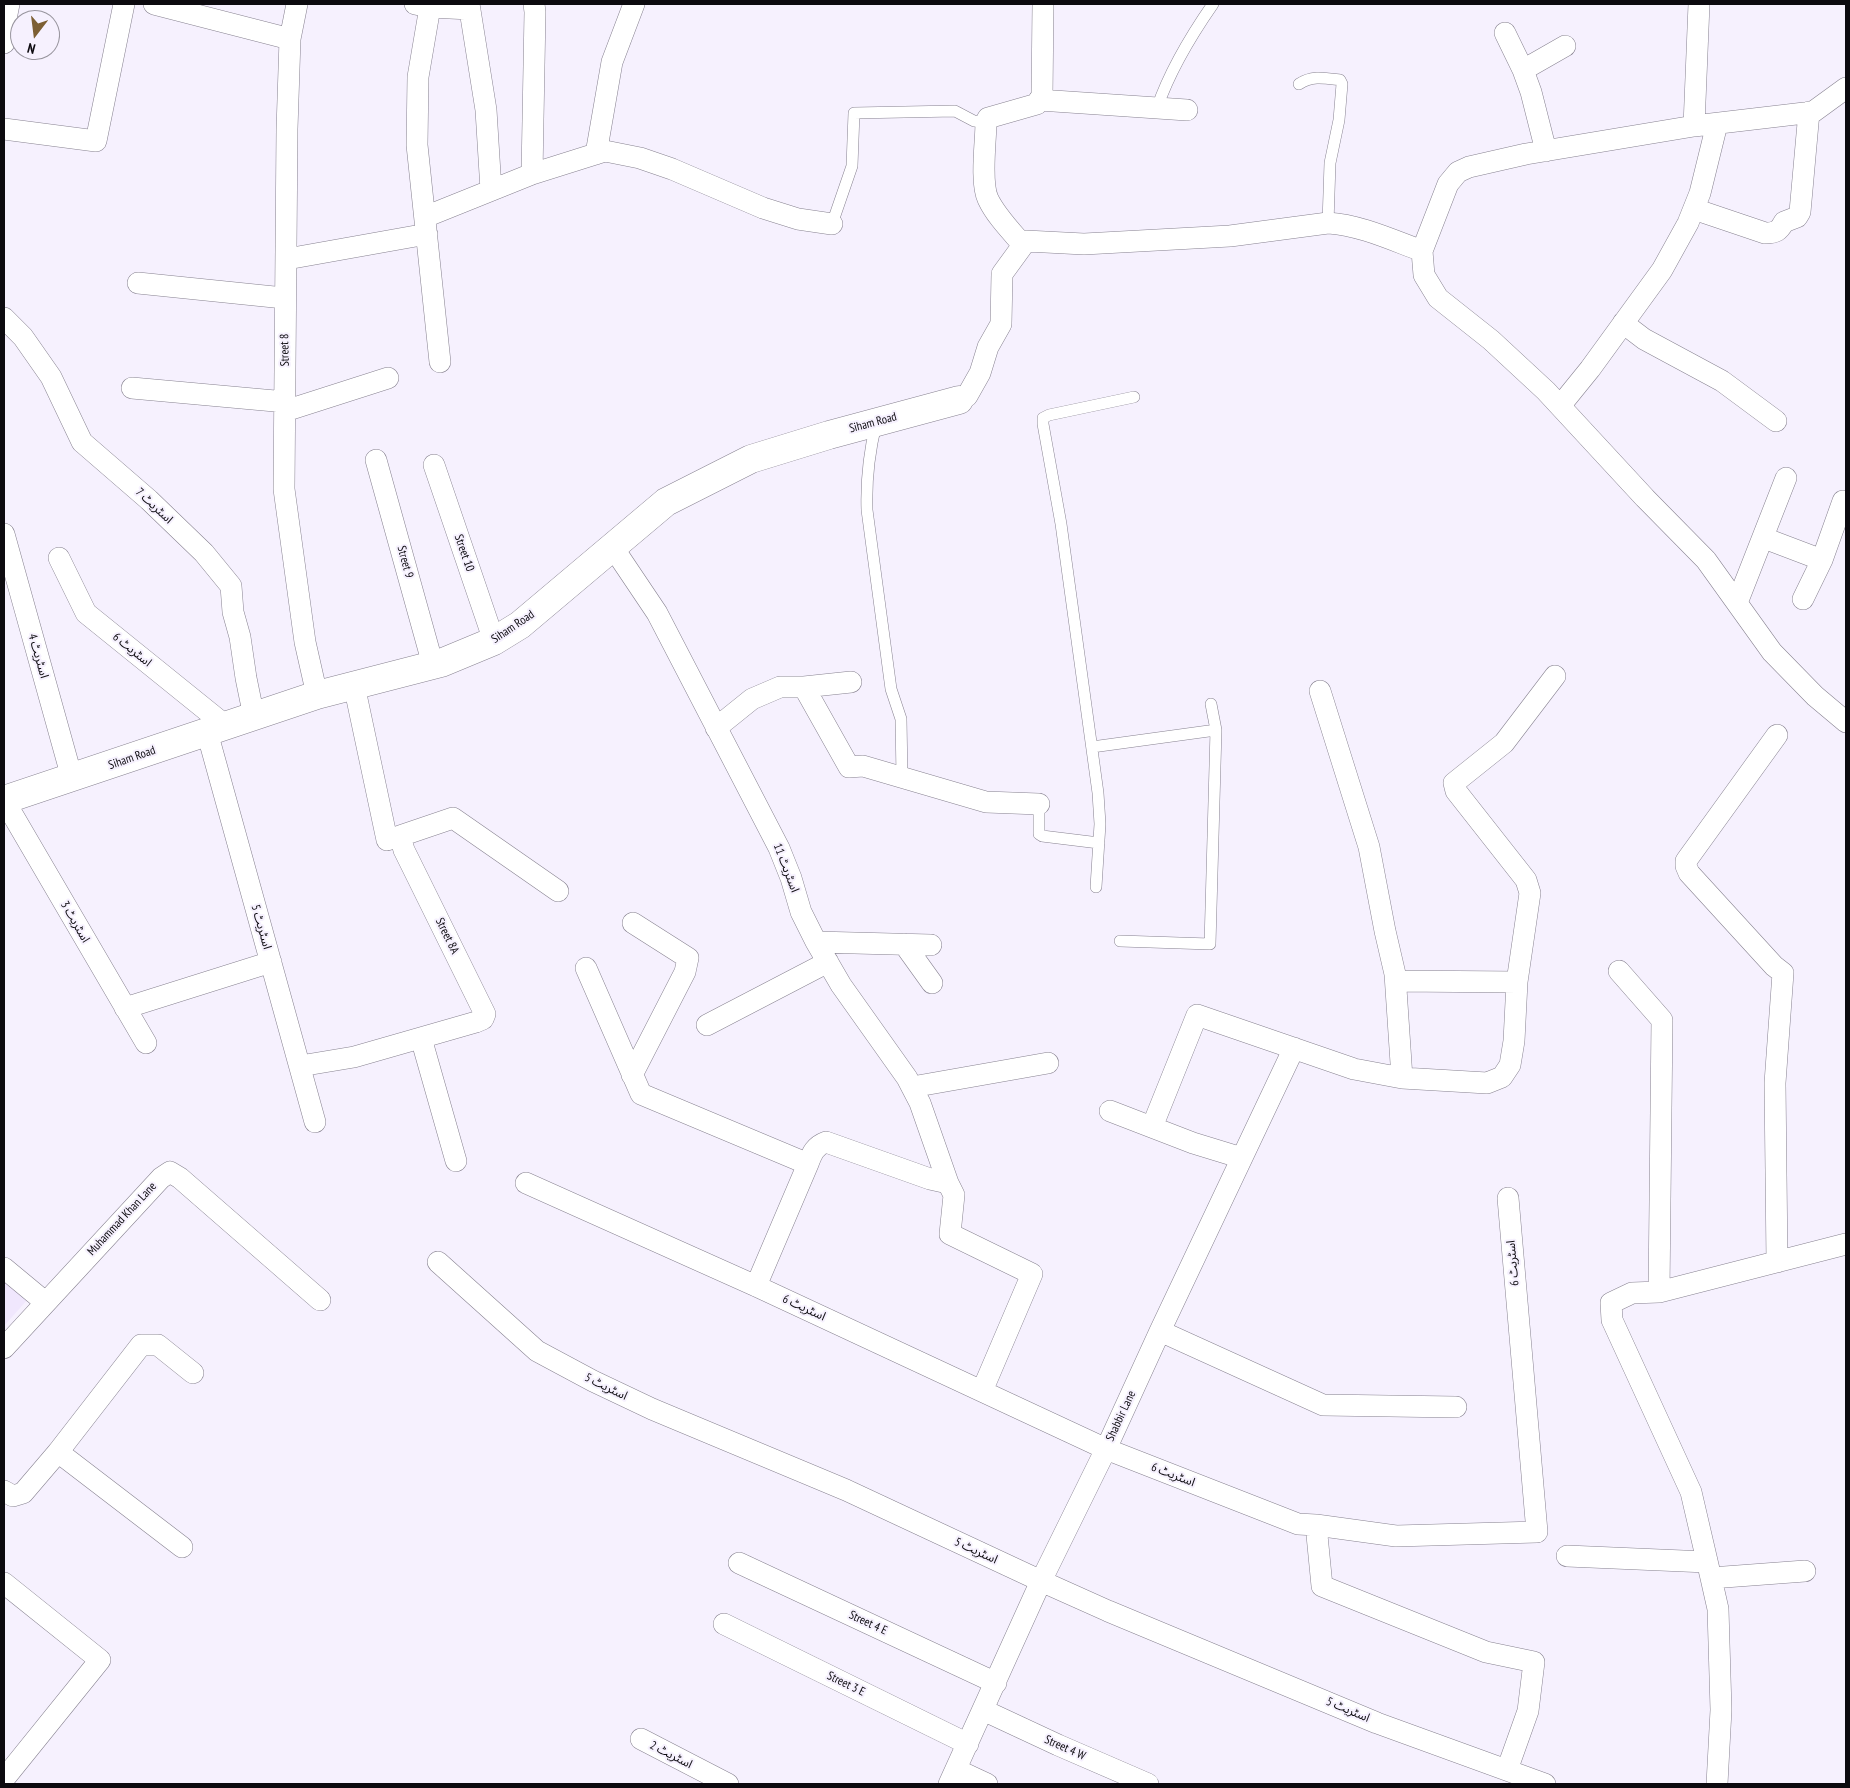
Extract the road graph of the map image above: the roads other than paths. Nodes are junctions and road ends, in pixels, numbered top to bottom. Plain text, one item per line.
1 (9, 4) edge
2 (124, 4) edge
3 (154, 4) edge
4 (297, 4) edge
5 (534, 4) edge
6 (634, 4) edge
7 (1043, 4) edge
8 (1213, 4) edge
9 (1699, 4) edge
10 (422, 5) edge
11 (469, 7) edge
12 (1505, 33) dead end
13 (290, 39) junction
14 (4, 43) edge
15 (1565, 46) dead end
16 (1523, 70) junction
17 (1299, 84) dead end
18 (1846, 88) edge
19 (1039, 100) junction
20 (1157, 108) junction
21 (1187, 110) dead end
22 (1809, 112) junction
23 (986, 122) junction
24 (1717, 124) junction
25 (1694, 126) junction
26 (4, 129) edge
27 (1546, 151) junction
28 (596, 154) junction
29 (532, 174) junction
30 (492, 190) junction
31 (1694, 209) junction
32 (1328, 223) junction
33 (832, 224) joint
34 (426, 225) junction
35 (1023, 245) junction
36 (1422, 251) junction
37 (286, 259) junction
38 (138, 282) dead end
39 (284, 298) junction
40 (4, 318) edge
41 (1623, 323) junction
42 (440, 362) dead end
43 (388, 378) dead end
44 (132, 388) dead end
45 (1134, 397) dead end
46 (959, 400) joint
47 (285, 406) junction
48 (1560, 406) junction
49 (1776, 421) dead end
50 (876, 422) junction
51 (376, 460) dead end
52 (434, 465) dead end
53 (1786, 478) dead end
54 (1843, 501) dead end
55 (4, 534) edge
56 (1764, 538) junction
57 (612, 546) junction
58 (1832, 548) edge
59 (59, 558) dead end
60 (1804, 600) dead end
61 (1737, 603) junction
62 (494, 641) junction
63 (433, 665) junction
64 (1555, 676) dead end
65 (851, 682) dead end
66 (354, 685) junction
67 (804, 687) junction
68 (1320, 691) dead end
69 (317, 695) junction
70 (1211, 704) dead end
71 (254, 717) junction
72 (1846, 722) edge
73 (716, 728) junction
74 (216, 729) junction
75 (1216, 730) junction
76 (1776, 735) dead end
77 (1092, 747) junction
78 (902, 777) junction
79 (72, 778) junction
80 (4, 800) edge
81 (1039, 804) joint
82 (400, 836) junction
83 (1099, 843) junction
84 (1096, 887) dead end
85 (558, 891) dead end
86 (634, 922) dead end
87 (1120, 941) dead end
88 (816, 942) junction
89 (904, 944) junction
90 (932, 945) dead end
91 (271, 962) junction
92 (828, 962) junction
93 (586, 968) dead end
94 (1619, 972) dead end
95 (1396, 981) junction
96 (1517, 982) junction
97 (932, 983) dead end
98 (125, 1008) junction
99 (707, 1025) dead end
100 (421, 1038) junction
101 (146, 1043) dead end
102 (1294, 1048) junction
103 (1048, 1063) dead end
104 (300, 1066) junction
105 (632, 1075) junction
106 (1402, 1078) junction
107 (912, 1087) junction
108 (1110, 1111) dead end
109 (315, 1122) dead end
110 (1152, 1127) junction
111 (1242, 1158) junction
112 (456, 1160) dead end
113 (808, 1164) junction
114 (943, 1182) junction
115 (526, 1183) dead end
116 (1508, 1198) dead end
117 (1846, 1244) edge
118 (438, 1262) dead end
119 (1778, 1262) junction
120 (4, 1268) edge
121 (756, 1286) junction
122 (1659, 1292) junction
123 (320, 1300) dead end
124 (45, 1302) junction
125 (1160, 1331) junction
126 (4, 1348) edge
127 (193, 1373) dead end
128 (982, 1391) junction
129 (1456, 1407) dead end
130 (1106, 1449) junction
131 (58, 1452) junction
132 (4, 1491) edge
133 (1316, 1525) junction
134 (182, 1547) dead end
135 (1567, 1556) dead end
136 (740, 1563) dead end
137 (1709, 1570) junction
138 (1805, 1571) dead end
139 (1041, 1581) junction
140 (4, 1583) edge
141 (724, 1624) dead end
142 (996, 1683) junction
143 (983, 1710) junction
144 (641, 1739) dead end
145 (968, 1744) junction
146 (1507, 1770) junction
147 (953, 1777) edge
148 (4, 1779) edge
149 (728, 1784) edge
150 (987, 1784) edge
151 (1148, 1784) edge
152 (1545, 1784) edge
153 (1717, 1784) edge

1 - 14 street
2 - 26 street
3 - 13 street
4 - 13 street, Street 8
5 - 29 street
6 - 28 street
7 - 19 street
8 - 20 lane
9 - 25 street
10 - 11 street
10 - 34 street
11 - 30 street
12 - 16 street
13 - 37 street, Street 8
15 - 16 street
16 - 27 street
17 - 32 lane
18 - 22 street
19 - 20 street
19 - 23 street
20 - 21 street
22 - 24 street
22 - 31 street
23 - 33 lane
23 - 35 street
24 - 25 street
24 - 31 street
25 - 27 street
27 - 36 street
28 - 29 street
28 - 33 street
29 - 30 street
30 - 34 street
31 - 41 street
32 - 35 street
32 - 36 street
34 - 37 street
34 - 42 street
35 - 46 street
36 - 48 street
37 - 39 street, Street 8
38 - 39 street
39 - 47 street, Street 8
40 - 71 street, اسٹریٹ 7
41 - 48 street
41 - 49 street
43 - 47 street
44 - 47 street
45 - 77 lane
46 - 50 street, Siham Road
47 - 69 street, Street 8
48 - 61 street
50 - 57 street, Siham Road
50 - 78 lane
51 - 63 street, Street 9
52 - 62 street, Street 10
53 - 56 street
54 - 58 street
55 - 79 street, اسٹریٹ 4
56 - 58 street
56 - 61 street
57 - 62 street, Siham Road
57 - 73 street, اسٹریٹ 11
58 - 60 street
59 - 74 street, اسٹریٹ 6
61 - 72 street
62 - 63 street, Siham Road
63 - 66 street, Siham Road
64 - 96 street
65 - 67 street
66 - 69 street, Siham Road
66 - 82 street
67 - 73 street
67 - 78 street
68 - 95 street
69 - 71 street, Siham Road
70 - 75 lane
71 - 74 street, Siham Road
73 - 88 street, اسٹریٹ 11
74 - 79 street, Siham Road
74 - 91 street, اسٹریٹ 5
75 - 77 lane
75 - 87 lane
76 - 119 street
77 - 83 lane
78 - 81 street
79 - 80 street, Siham Road
80 - 98 street, اسٹریٹ 3
81 - 83 lane
82 - 85 street
82 - 100 street, Street 8A
83 - 84 lane
86 - 105 street
88 - 89 street
88 - 92 street, اسٹریٹ 11
89 - 90 street
89 - 97 street
91 - 98 street
91 - 104 street, اسٹریٹ 5
92 - 99 street
92 - 107 street, اسٹریٹ 11
93 - 105 street
94 - 122 street
95 - 96 street
95 - 106 street
96 - 106 street
98 - 101 street, اسٹریٹ 3
100 - 104 street, Street 8A
100 - 112 street
102 - 106 street
102 - 110 street
102 - 111 street, Shabbir Lane
103 - 107 street
104 - 109 street, اسٹریٹ 5
105 - 113 street
107 - 114 street, اسٹریٹ 11
108 - 110 street
110 - 111 street
111 - 125 street, Shabbir Lane
113 - 114 street
113 - 121 street
114 - 128 street, اسٹریٹ 11
115 - 121 street, اسٹریٹ 6
116 - 133 street, اسٹریٹ 6
117 - 119 street
118 - 139 street, اسٹریٹ 5
119 - 122 street
120 - 124 street
121 - 128 street, اسٹریٹ 6
122 - 137 street
123 - 124 street, Muhammad Khan Lane
124 - 126 street, Muhammad Khan Lane
125 - 129 street
125 - 130 street, Shabbir Lane
127 - 131 street
128 - 130 street, اسٹریٹ 6
130 - 133 street, اسٹریٹ 6
130 - 139 street, Shabbir Lane
131 - 132 street
131 - 134 street
133 - 146 street
135 - 137 street
136 - 142 street, Street 4 E
137 - 138 street
137 - 153 street
139 - 142 street, Shabbir Lane
139 - 146 street, اسٹریٹ 5
140 - 148 street
141 - 145 street, Street 3 E
142 - 143 street, Shabbir Lane
143 - 145 street, Shabbir Lane
143 - 151 street, Street 4 W
144 - 149 street, اسٹریٹ 2
145 - 147 street, Shabbir Lane
146 - 152 street, اسٹریٹ 5
147 - 150 street

